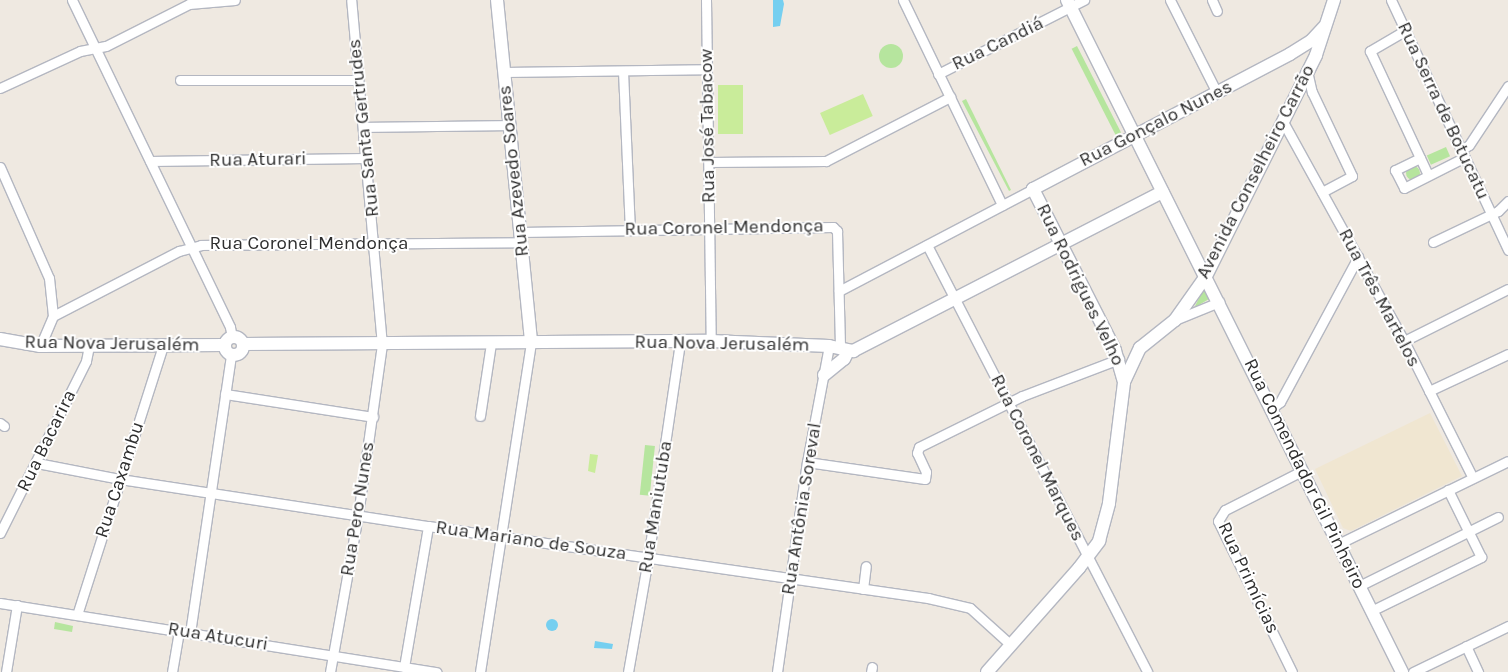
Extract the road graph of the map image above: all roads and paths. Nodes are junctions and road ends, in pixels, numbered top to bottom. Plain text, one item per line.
1 (72, 0) edge
2 (235, 0) edge
3 (351, 0) edge
4 (497, 0) edge
5 (706, 0) edge
6 (903, 0) edge
7 (1084, 0) edge
8 (1170, 0) edge
9 (1212, 0) edge
10 (1334, 0) edge
11 (1391, 0) edge
12 (1068, 4) edge
13 (1217, 11) dead end
14 (1330, 20) junction
15 (1406, 30) junction
16 (94, 48) junction
17 (1290, 54) junction
18 (707, 68) junction
19 (623, 71) junction
20 (1307, 71) junction
21 (504, 72) junction
22 (938, 74) junction
23 (180, 80) dead end
24 (358, 80) junction
25 (1508, 86) edge
26 (0, 88) edge
27 (1217, 93) junction
28 (950, 97) junction
29 (1282, 120) junction
30 (510, 125) junction
31 (363, 127) junction
32 (1134, 135) junction
33 (1463, 154) junction
34 (366, 158) junction
35 (1420, 158) junction
36 (150, 161) junction
37 (710, 162) junction
38 (0, 167) edge
39 (1428, 176) junction
40 (1035, 192) junction
41 (1162, 192) junction
42 (1322, 192) junction
43 (1508, 201) edge
44 (1002, 206) junction
45 (1492, 215) junction
46 (710, 227) junction
47 (630, 229) junction
48 (521, 237) junction
49 (1433, 242) dead end
50 (1060, 243) junction
51 (375, 244) junction
52 (927, 245) junction
53 (192, 247) junction
54 (1508, 250) edge
55 (1358, 258) junction
56 (1206, 276) junction
57 (1508, 289) edge
58 (839, 291) junction
59 (955, 299) junction
60 (1219, 302) junction
61 (53, 316) junction
62 (1175, 320) junction
63 (0, 339) edge
64 (711, 341) junction
65 (1404, 341) junction
66 (680, 342) junction
67 (491, 343) junction
68 (530, 343) junction
69 (229, 345) junction
70 (382, 345) junction
71 (40, 346) junction
72 (89, 346) junction
73 (163, 346) junction
74 (1140, 348) junction
75 (839, 349) junction
76 (1508, 354) edge
77 (1117, 355) junction
78 (824, 375) junction
79 (1124, 382) junction
80 (1429, 391) junction
81 (225, 394) junction
82 (1009, 402) junction
83 (1272, 408) junction
84 (480, 416) dead end
85 (373, 418) junction
86 (1508, 461) edge
87 (808, 462) junction
88 (37, 463) junction
89 (1302, 471) junction
90 (1473, 478) junction
91 (120, 479) junction
92 (1448, 490) junction
93 (211, 492) junction
94 (358, 515) junction
95 (1498, 516) dead end
96 (428, 526) junction
97 (1468, 531) junction
98 (0, 533) edge
99 (502, 536) junction
100 (1338, 544) junction
101 (1088, 557) junction
102 (648, 559) junction
103 (866, 566) dead end
104 (792, 580) junction
105 (1359, 586) junction
106 (863, 589) junction
107 (0, 603) edge
108 (17, 605) junction
109 (1371, 610) junction
110 (77, 615) junction
111 (1508, 626) edge
112 (179, 631) junction
113 (190, 633) junction
114 (1012, 645) junction
115 (1466, 646) junction
116 (334, 655) junction
117 (404, 667) junction
118 (6, 672) edge
119 (172, 672) edge
120 (330, 672) edge
121 (436, 672) edge
122 (480, 672) edge
123 (628, 672) edge
124 (777, 672) edge
125 (987, 672) edge
126 (1147, 672) edge
127 (1292, 672) edge
128 (1402, 672) edge
129 (1413, 672) edge
130 (1478, 672) edge

1 - 16 street
2 - 16 street
3 - 24 street, Rua Santa Gertrudes
4 - 21 street, Rua Azevedo Soares
5 - 18 street, Rua José Tabacow
6 - 22 street
7 - 12 street, Rua Candiá
8 - 27 street
9 - 13 street
10 - 14 street, Avenida Conselheiro Carrão
11 - 15 street, Rua Serra de Botucatu
12 - 22 street, Rua Candiá
12 - 32 street, Rua Comendador Gil Pinheiro
14 - 17 street, Avenida Conselheiro Carrão
14 - 20 street, Avenida Conselheiro Carrão
15 - 33 street, Rua Serra de Botucatu
15 - 35 street
16 - 26 street
16 - 36 street
17 - 20 street
17 - 27 street, Rua Gonçalo Nunes
18 - 19 street
18 - 37 street, Rua José Tabacow
19 - 21 street
19 - 47 street
20 - 29 street, Avenida Conselheiro Carrão
20 - 42 street
21 - 30 street, Rua Azevedo Soares
22 - 28 street
23 - 24 street
24 - 31 street, Rua Santa Gertrudes
25 - 33 street
27 - 32 street, Rua Gonçalo Nunes
28 - 37 street
28 - 44 street
29 - 42 street, Rua Três Martelos
29 - 56 street, Avenida Conselheiro Carrão
30 - 31 street
30 - 48 street, Rua Azevedo Soares
31 - 34 street, Rua Santa Gertrudes
32 - 40 street, Rua Gonçalo Nunes
32 - 41 street, Rua Comendador Gil Pinheiro
33 - 39 street
33 - 45 street, Rua Serra de Botucatu
34 - 36 street, Rua Aturari
34 - 51 street, Rua Santa Gertrudes
35 - 39 street
35 - 39 street
36 - 53 street
37 - 46 street, Rua José Tabacow
38 - 61 street
40 - 44 street, Rua Gonçalo Nunes
40 - 50 street, Rua Rodrigues Velho
41 - 50 street, Rua Nova Jerusalém
41 - 56 street, Rua Comendador Gil Pinheiro
42 - 55 street, Rua Três Martelos
43 - 45 street
44 - 52 street, Rua Gonçalo Nunes
45 - 49 street
45 - 54 street, Rua Serra de Botucatu
46 - 47 street, Rua Coronel Mendonça
46 - 58 street, Rua Coronel Mendonça
46 - 64 street, Rua José Tabacow
47 - 48 street, Rua Coronel Mendonça
48 - 51 street, Rua Coronel Mendonça
48 - 68 street, Rua Azevedo Soares
50 - 59 street, Rua Nova Jerusalém
50 - 77 street, Rua Rodrigues Velho
51 - 53 street, Rua Coronel Mendonça
51 - 70 street, Rua Santa Gertrudes
52 - 58 street, Rua Gonçalo Nunes
52 - 59 street, Rua Coronel Marques
53 - 61 street, Rua Coronel Mendonça
53 - 69 street
55 - 65 street, Rua Três Martelos
55 - 83 street
56 - 60 street, Rua Comendador Gil Pinheiro
56 - 62 street, Avenida Conselheiro Carrão
57 - 65 street
58 - 75 street, Rua Coronel Mendonça
59 - 75 street, Rua Nova Jerusalém
59 - 82 street, Rua Coronel Marques
60 - 62 street, Avenida Conselheiro Carrão
60 - 83 street, Rua Comendador Gil Pinheiro
61 - 71 street
62 - 74 street, Avenida Conselheiro Carrão
63 - 71 street, Rua Nova Jerusalém
64 - 66 street, Rua Nova Jerusalém
64 - 75 street, Rua Nova Jerusalém
65 - 80 street, Rua Três Martelos
66 - 68 street, Rua Nova Jerusalém
66 - 102 street, Rua Maniutuba
67 - 68 street, Rua Nova Jerusalém
67 - 70 street, Rua Nova Jerusalém
67 - 84 street
68 - 99 street
69 - 70 street, Rua Nova Jerusalém
69 - 73 street, Rua Nova Jerusalém
69 - 81 street
70 - 85 street, Rua Pero Nunes
71 - 72 street, Rua Nova Jerusalém
72 - 73 street, Rua Nova Jerusalém
72 - 88 street, Rua Bacarira
73 - 91 street, Rua Caxambu
74 - 77 street
74 - 79 street, Avenida Conselheiro Carrão
75 - 78 street, Rua Antônia Soreval
75 - 78 street
76 - 80 street
77 - 79 street, Rua Rodrigues Velho
77 - 82 street
78 - 87 street, Rua Antônia Soreval
79 - 101 street, Avenida Conselheiro Carrão
80 - 90 street, Rua Três Martelos
81 - 85 street
81 - 93 street
82 - 87 street
82 - 101 street, Rua Coronel Marques
83 - 89 street, Rua Comendador Gil Pinheiro
85 - 94 street, Rua Pero Nunes
86 - 90 street
87 - 104 street, Rua Antônia Soreval
88 - 91 street, Rua Mariano de Souza
88 - 98 street, Rua Bacarira
89 - 100 street, Rua Comendador Gil Pinheiro
89 - 127 street, Rua Primícias
90 - 92 street
91 - 93 street, Rua Mariano de Souza
91 - 110 street, Rua Caxambu
92 - 97 street
92 - 100 street
93 - 94 street, Rua Mariano de Souza
93 - 113 street
94 - 96 street, Rua Mariano de Souza
94 - 116 street, Rua Pero Nunes
95 - 97 street
96 - 99 street, Rua Mariano de Souza
96 - 117 street
97 - 105 street
97 - 109 street
99 - 102 street, Rua Mariano de Souza
99 - 122 street
100 - 105 street, Rua Comendador Gil Pinheiro
101 - 114 street, Avenida Conselheiro Carrão
101 - 126 street, Rua Coronel Marques
102 - 104 street, Rua Mariano de Souza
102 - 123 street, Rua Maniutuba
103 - 106 street
104 - 106 street, Rua Mariano de Souza
104 - 124 street, Rua Antônia Soreval
105 - 109 street, Rua Comendador Gil Pinheiro
106 - 114 street, Rua Mariano de Souza
107 - 108 street, Rua Atucuri
108 - 110 street, Rua Atucuri
108 - 118 street
109 - 128 street, Rua Comendador Gil Pinheiro
110 - 112 street, Rua Atucuri
111 - 115 street
112 - 113 street, Rua Atucuri
112 - 119 street
113 - 116 street, Rua Atucuri
114 - 125 street, Avenida Conselheiro Carrão
115 - 129 street
115 - 130 street
116 - 117 street, Rua Atucuri
116 - 120 street, Rua Pero Nunes
117 - 121 street, Rua Atucuri

